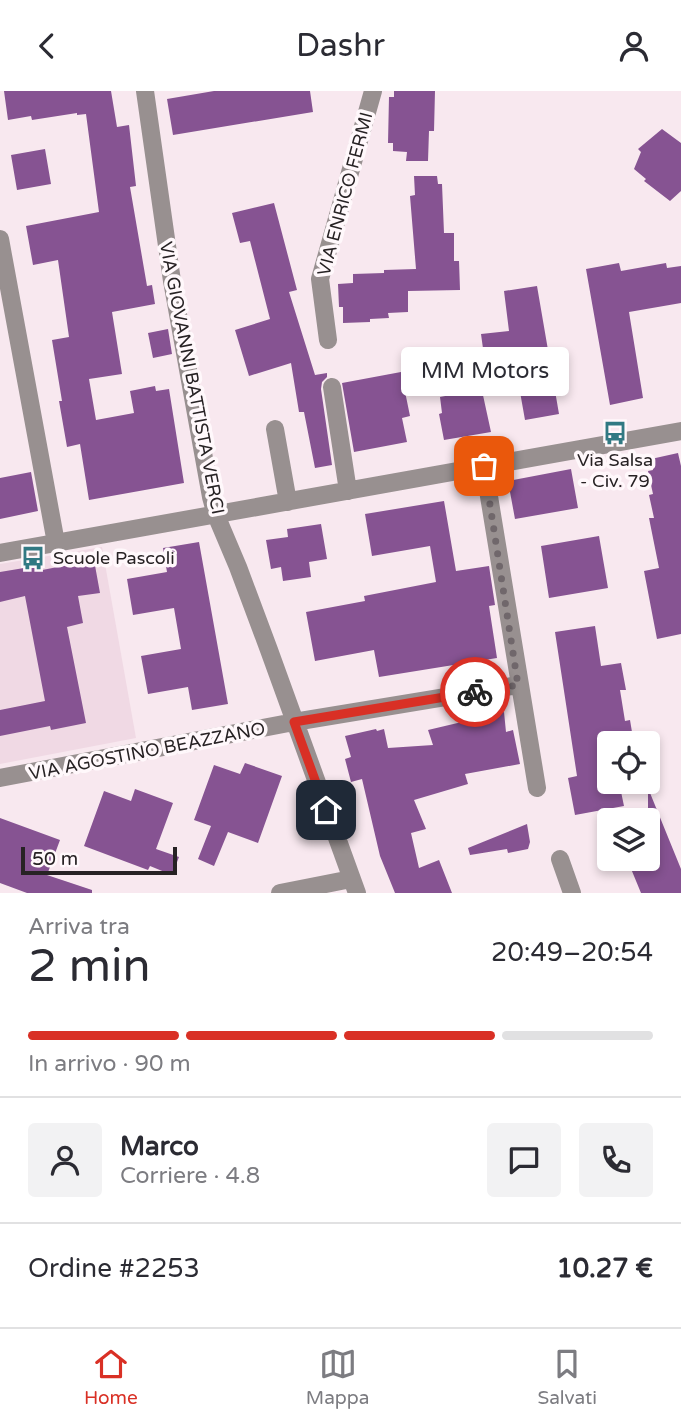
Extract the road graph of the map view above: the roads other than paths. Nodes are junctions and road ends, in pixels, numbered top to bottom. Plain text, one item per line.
1 (145, 91) edge
2 (373, 91) edge
3 (0, 239) edge
4 (328, 340) dead end
5 (332, 387) dead end
6 (275, 429) dead end
7 (681, 431) edge
8 (484, 466) junction
9 (348, 491) junction
10 (288, 502) junction
11 (216, 515) junction
12 (56, 543) junction
13 (0, 553) edge
14 (518, 685) junction
15 (294, 722) junction
16 (0, 778) edge
17 (537, 789) dead end
18 (560, 859) dead end
19 (354, 886) edge
20 (280, 893) edge
21 (572, 893) edge

1 - 11 street, VIA GIOVANNI BATTISTA VERCI
2 - 4 street, VIA ENRICO FERMI
3 - 12 street
5 - 9 street
6 - 10 street
7 - 8 street
8 - 9 street
8 - 14 street
9 - 10 street
10 - 11 street
11 - 12 street
11 - 15 street, VIA GIOVANNI BATTISTA VERCI
12 - 13 street
14 - 15 street, VIA AGOSTINO BEAZZANO
14 - 17 street
15 - 16 street, VIA AGOSTINO BEAZZANO
15 - 19 street, VIA GIOVANNI BATTISTA VERCI
18 - 21 street
19 - 20 street

